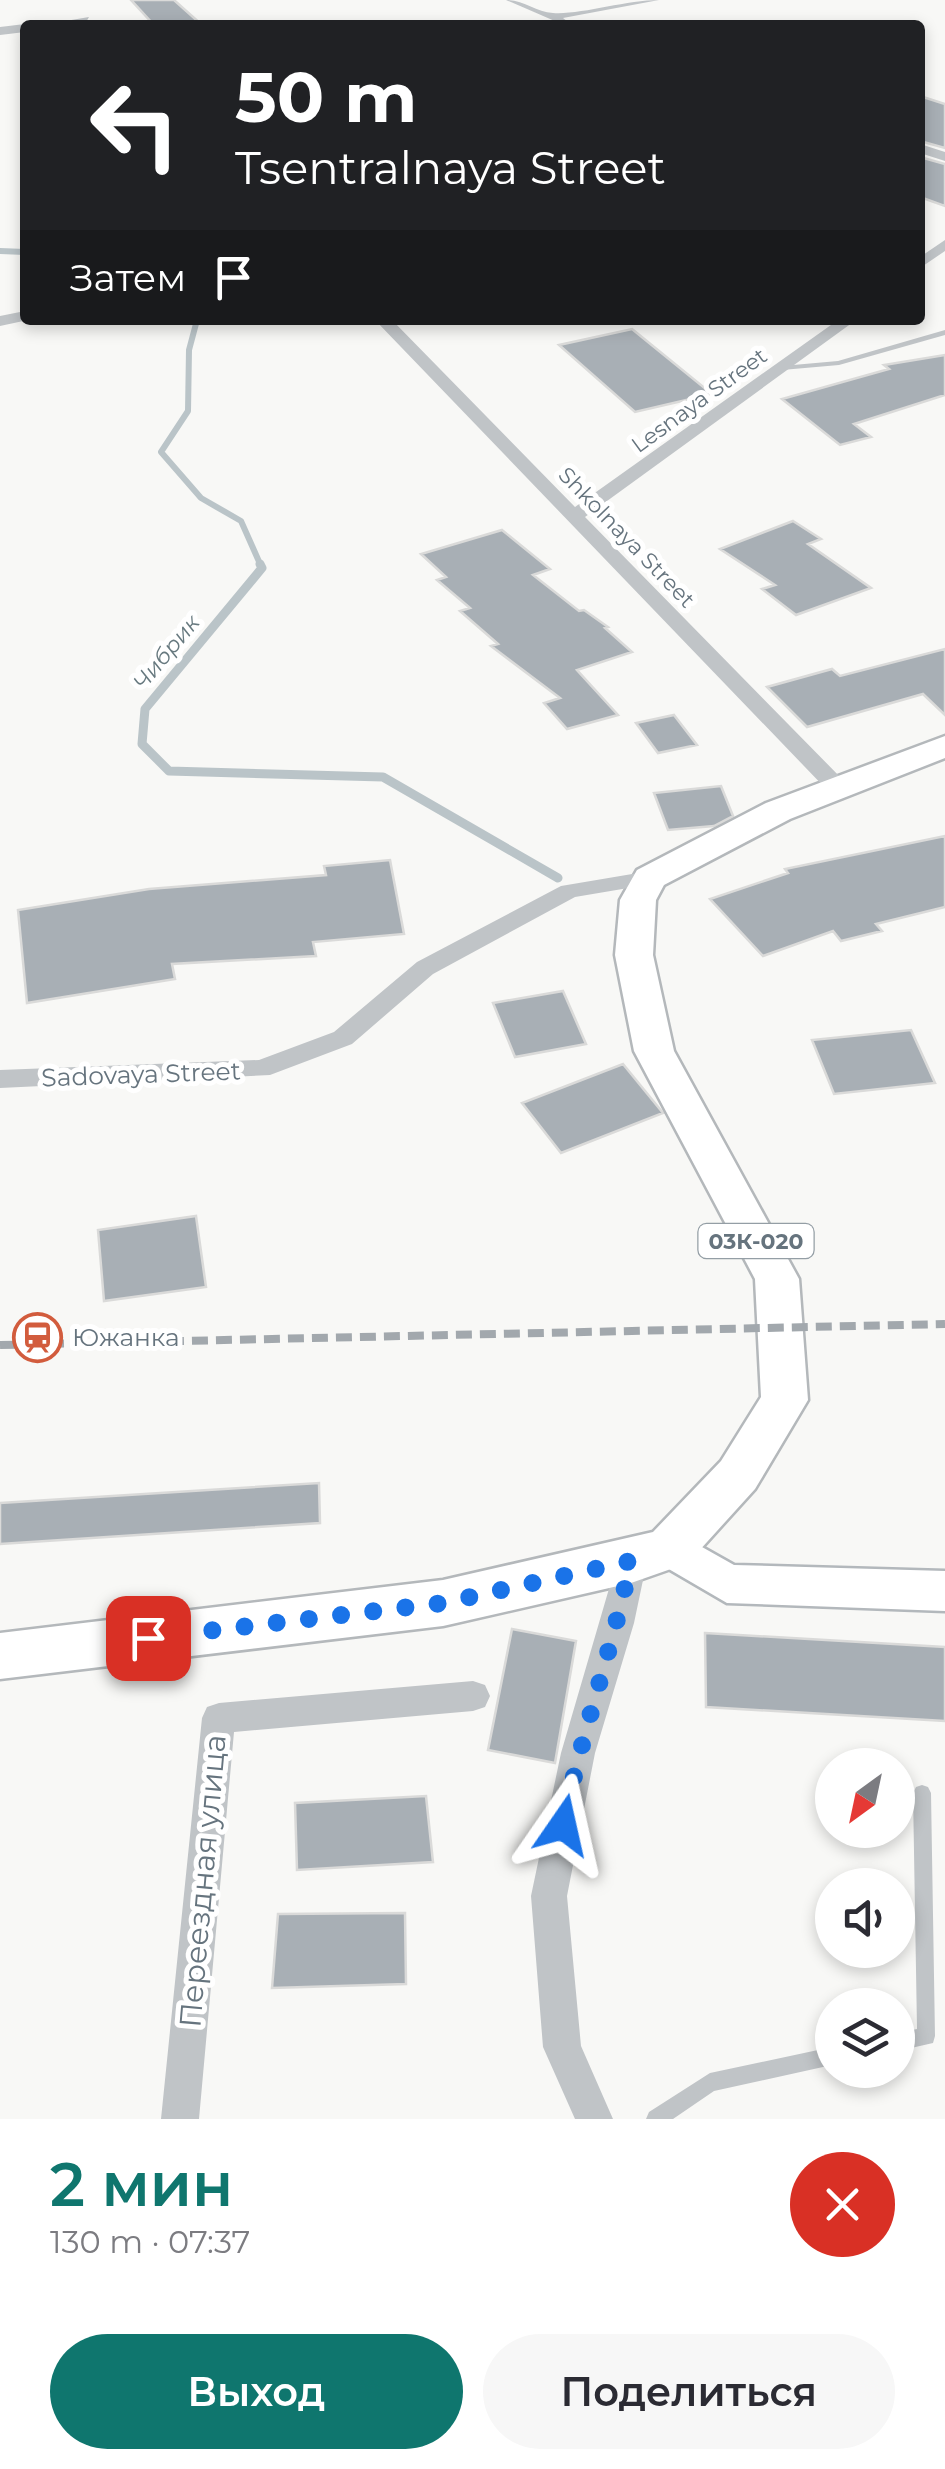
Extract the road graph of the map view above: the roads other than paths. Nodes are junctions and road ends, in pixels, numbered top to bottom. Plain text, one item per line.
1 (512, 0) edge
2 (653, 0) edge
3 (544, 20) edge
4 (551, 20) edge
5 (945, 244) edge
6 (925, 260) edge
7 (389, 325) edge
8 (841, 325) edge
9 (945, 332) edge
10 (782, 368) junction
11 (576, 516) junction
12 (945, 746) edge
13 (837, 788) junction
14 (650, 878) junction
15 (0, 1079) edge
16 (650, 1554) junction
17 (945, 1592) edge
18 (0, 1656) edge
19 (473, 1696) dead end
20 (922, 1794) dead end
21 (915, 2038) edge
22 (815, 2060) edge
23 (180, 2119) edge
24 (594, 2119) edge
25 (656, 2119) edge

1 - 3 street
2 - 4 street
5 - 6 street
7 - 11 street, Shkolnaya Street
8 - 10 street, Lesnaya Street
9 - 10 lane
10 - 11 street, Lesnaya Street
11 - 13 street, Shkolnaya Street
12 - 13 main road
13 - 14 main road
14 - 15 street, Sadovaya Street
14 - 16 main road, 03К-020
16 - 17 street
16 - 18 main road
16 - 24 street
19 - 23 street, Переездная улица
20 - 21 lane
22 - 25 lane

